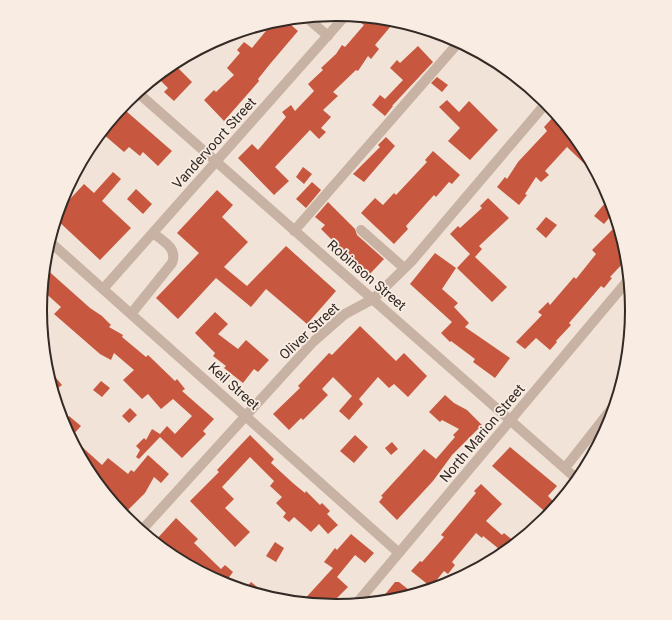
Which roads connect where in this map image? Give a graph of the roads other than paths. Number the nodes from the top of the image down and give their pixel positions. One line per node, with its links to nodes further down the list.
1 (341, 21): 3 (street, Vandervoort Street)
2 (312, 22): 3 (street)
3 (328, 36): 7 (street, Vandervoort Street)
4 (455, 47): 9 (street)
5 (142, 96): 7 (street, Robinson Street)
6 (542, 108): 12 (street, Oliver Street)
7 (216, 161): 9 (street, Robinson Street); 10 (street, Vandervoort Street)
8 (361, 230): 12 (street)
9 (294, 231): 15 (street, Robinson Street)
10 (153, 233): 14 (street, Vandervoort Street); 16 (street)
11 (55, 246): 14 (street, Keil Street)
12 (404, 268): 15 (street, Oliver Street)
13 (624, 285): 19 (street, North Marion Street)
14 (103, 289): 16 (street, Keil Street)
15 (373, 299): 17 (street, Oliver Street); 19 (street, Robinson Street)
16 (131, 314): 17 (street, Keil Street)
17 (245, 415): 22 (street, Oliver Street); 23 (street, Keil Street)
18 (604, 418): 20 (street)
19 (510, 420): 20 (street, Robinson Street); 23 (street, North Marion Street)
20 (565, 468): 21 (street, Robinson Street)
21 (573, 475)
22 (145, 527)
23 (400, 553): 24 (street, North Marion Street)
24 (361, 598)

